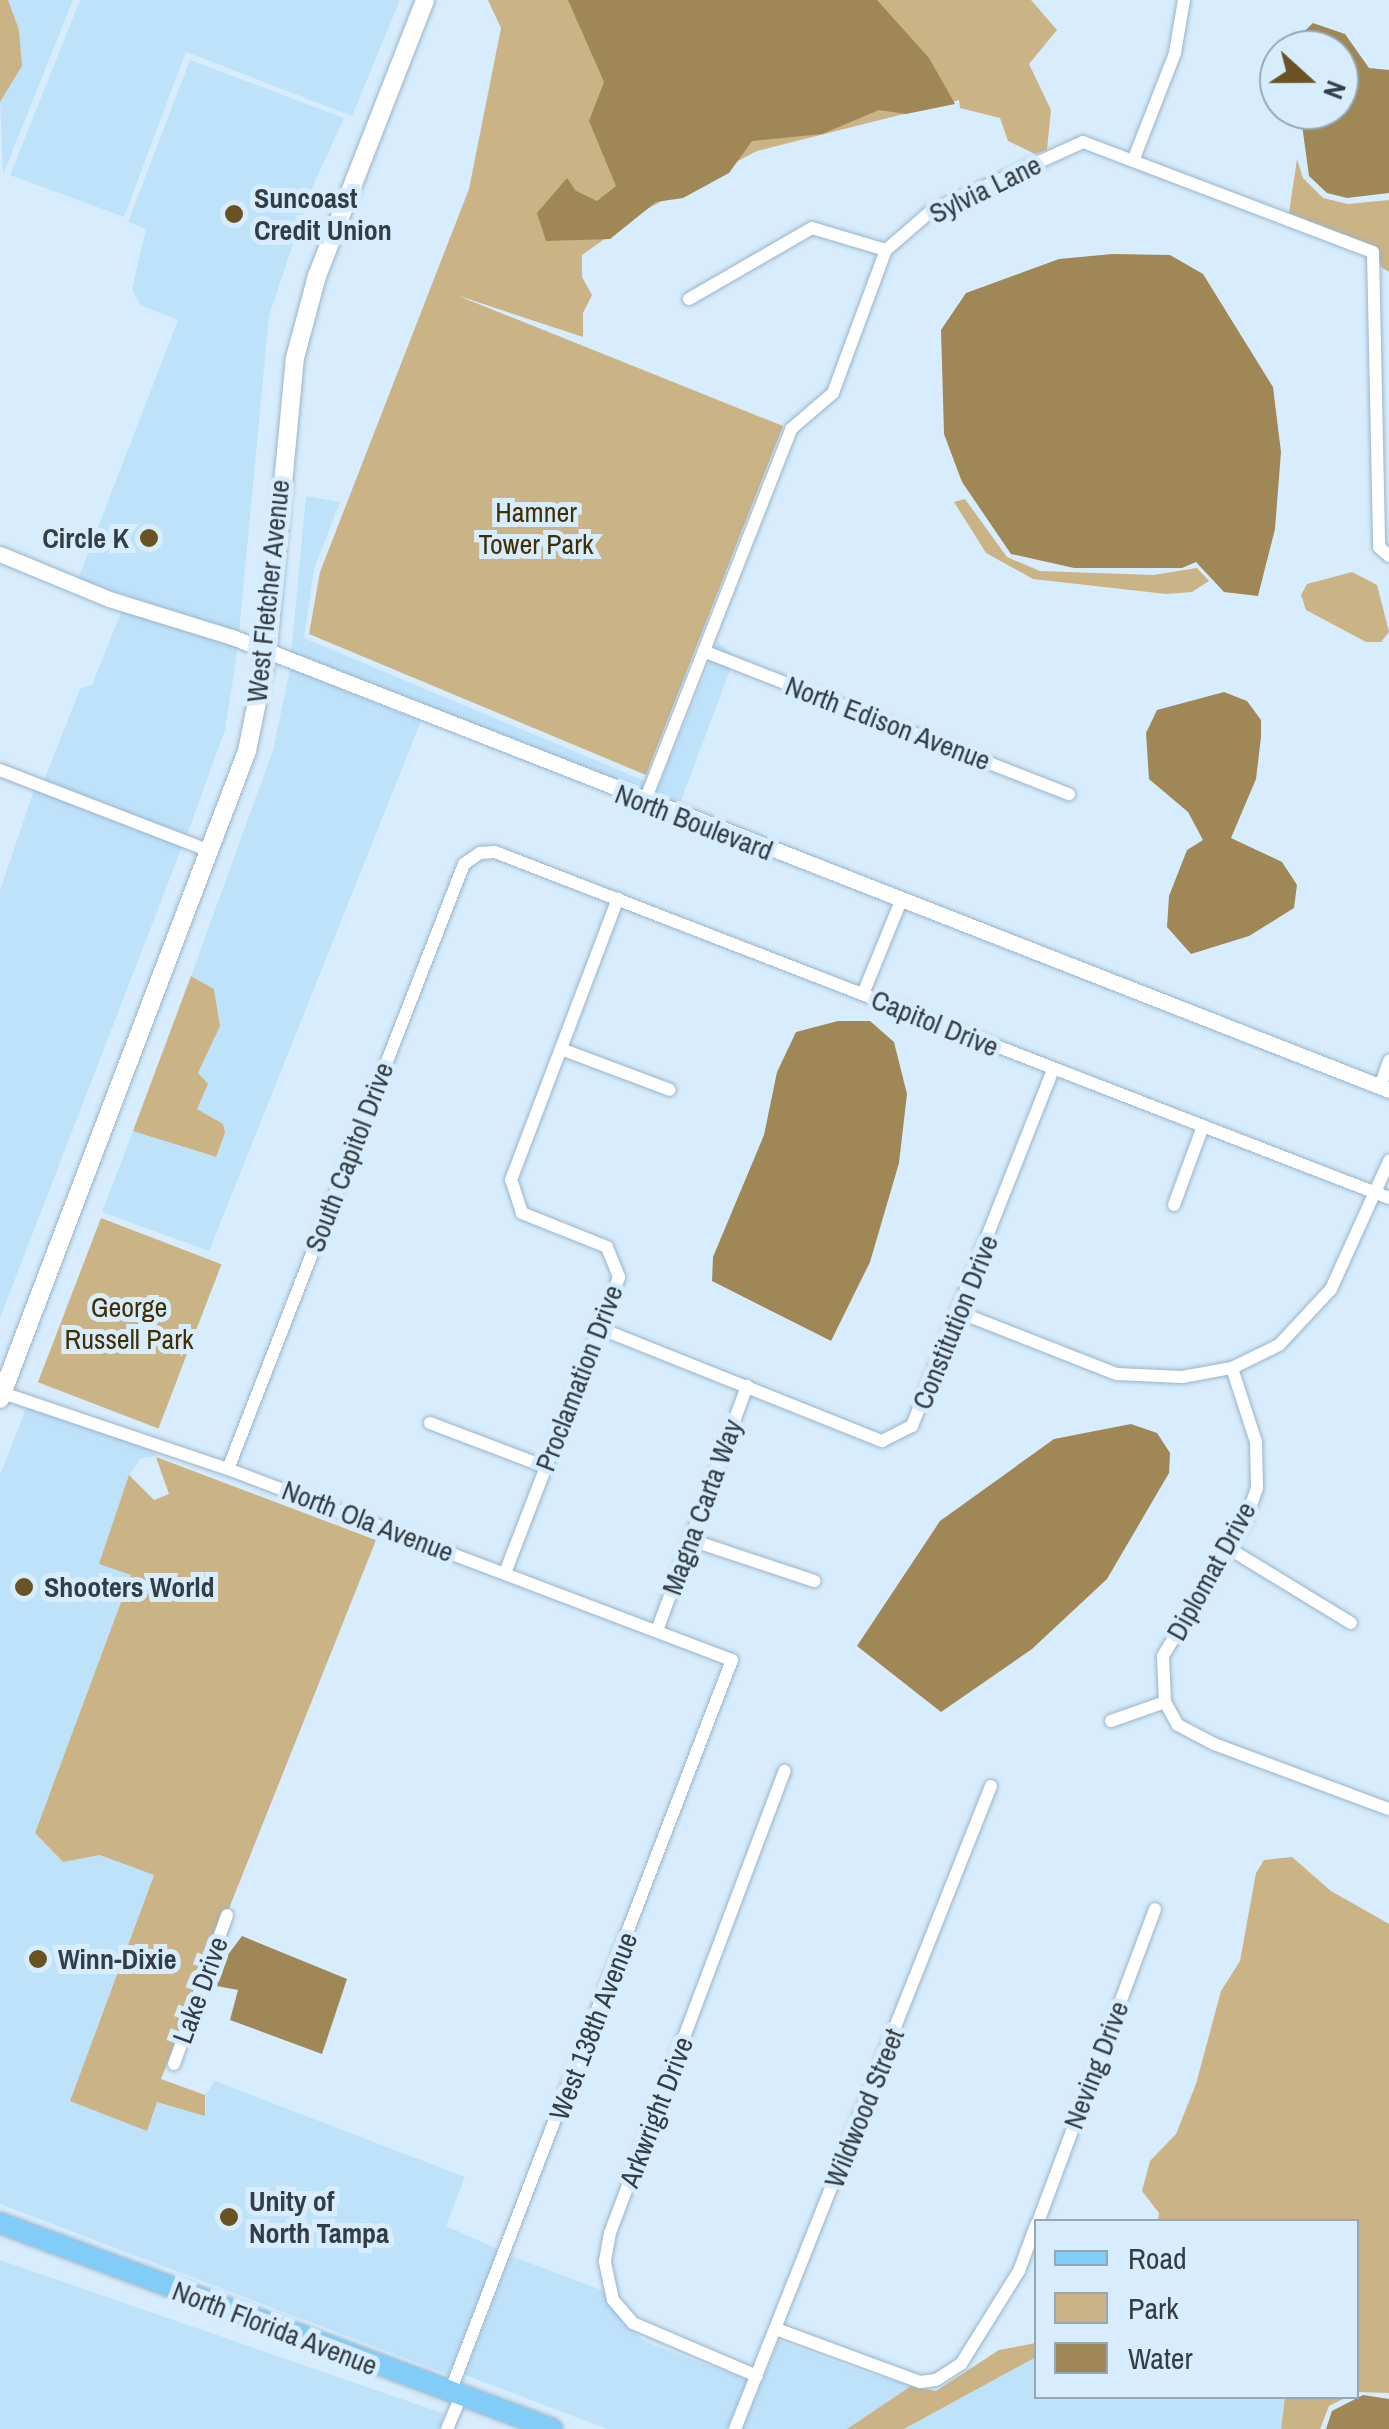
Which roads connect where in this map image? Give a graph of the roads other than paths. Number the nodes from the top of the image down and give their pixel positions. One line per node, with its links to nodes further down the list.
1 (425, 0): 9 (main road, West Fletcher Avenue)
2 (1184, 0): 3 (street)
3 (1134, 162): 4 (street, Sylvia Lane); 7 (street, Sylvia Lane)
4 (886, 250): 5 (street); 8 (street, Sylvia Lane)
5 (689, 298)
6 (0, 554): 9 (street, North Boulevard)
7 (1389, 556)
8 (706, 652): 11 (street, North Edison Avenue); 12 (street, Sylvia Lane)
9 (267, 653): 12 (street, North Boulevard); 13 (main road, West Fletcher Avenue)
10 (0, 770): 13 (street)
11 (1069, 794)
12 (644, 803): 16 (street, North Boulevard)
13 (212, 852): 31 (main road, West Fletcher Avenue)
14 (480, 853): 15 (street, Capitol Drive); 34 (street, South Capitol Drive)
15 (618, 899): 17 (street, Capitol Drive); 18 (street, Proclamation Drive)
16 (901, 901): 17 (street); 21 (street, North Boulevard)
17 (863, 994): 20 (street, Capitol Drive)
18 (561, 1049): 22 (street); 28 (street, Proclamation Drive)
19 (1389, 1061): 21 (street)
20 (1052, 1069): 23 (street, Capitol Drive); 27 (street, Constitution Drive)
21 (1384, 1088)
22 (670, 1090)
23 (1204, 1126): 25 (street, Capitol Drive); 26 (street)
24 (1389, 1162): 25 (street)
25 (1382, 1196): 29 (street)
26 (1174, 1205)
27 (961, 1314): 29 (street); 30 (street, Constitution Drive)
28 (599, 1328): 30 (street, Constitution Drive); 33 (street, Proclamation Drive)
29 (1232, 1368): 36 (street, Diplomat Drive)
30 (747, 1386): 35 (street, Magna Carta Way)
31 (1, 1394): 34 (street, North Ola Avenue)
32 (430, 1423): 33 (street)
33 (546, 1468): 37 (street, Proclamation Drive)
34 (228, 1469): 37 (street, North Ola Avenue)
35 (692, 1540): 38 (street); 40 (street, Magna Carta Way)
36 (1228, 1548): 39 (street); 42 (street, Diplomat Drive)
37 (505, 1573): 40 (street, North Ola Avenue)
38 (814, 1581)
39 (1351, 1623)
40 (658, 1628): 41 (street, North Ola Avenue)
41 (732, 1660): 55 (street, West 138th Avenue)
42 (1165, 1702): 43 (street); 46 (street)
43 (1111, 1721)
44 (786, 1771): 54 (street, Arkwright Drive)
45 (991, 1786): 53 (street, Wildwood Street)
46 (1389, 1810)
47 (1155, 1909): 50 (street, Neving Drive)
48 (227, 1915): 49 (street, Lake Drive)
49 (174, 2064)
50 (1039, 2219)
51 (0, 2223): 55 (main road, North Florida Avenue)
52 (1034, 2231): 53 (street, Neving Drive)
53 (776, 2329): 54 (street, Wildwood Street)
54 (757, 2376): 58 (street, Wildwood Street)
55 (456, 2394): 56 (street, West 138th Avenue); 57 (main road, North Florida Avenue)
56 (447, 2429)
57 (552, 2429)
58 (735, 2429)

